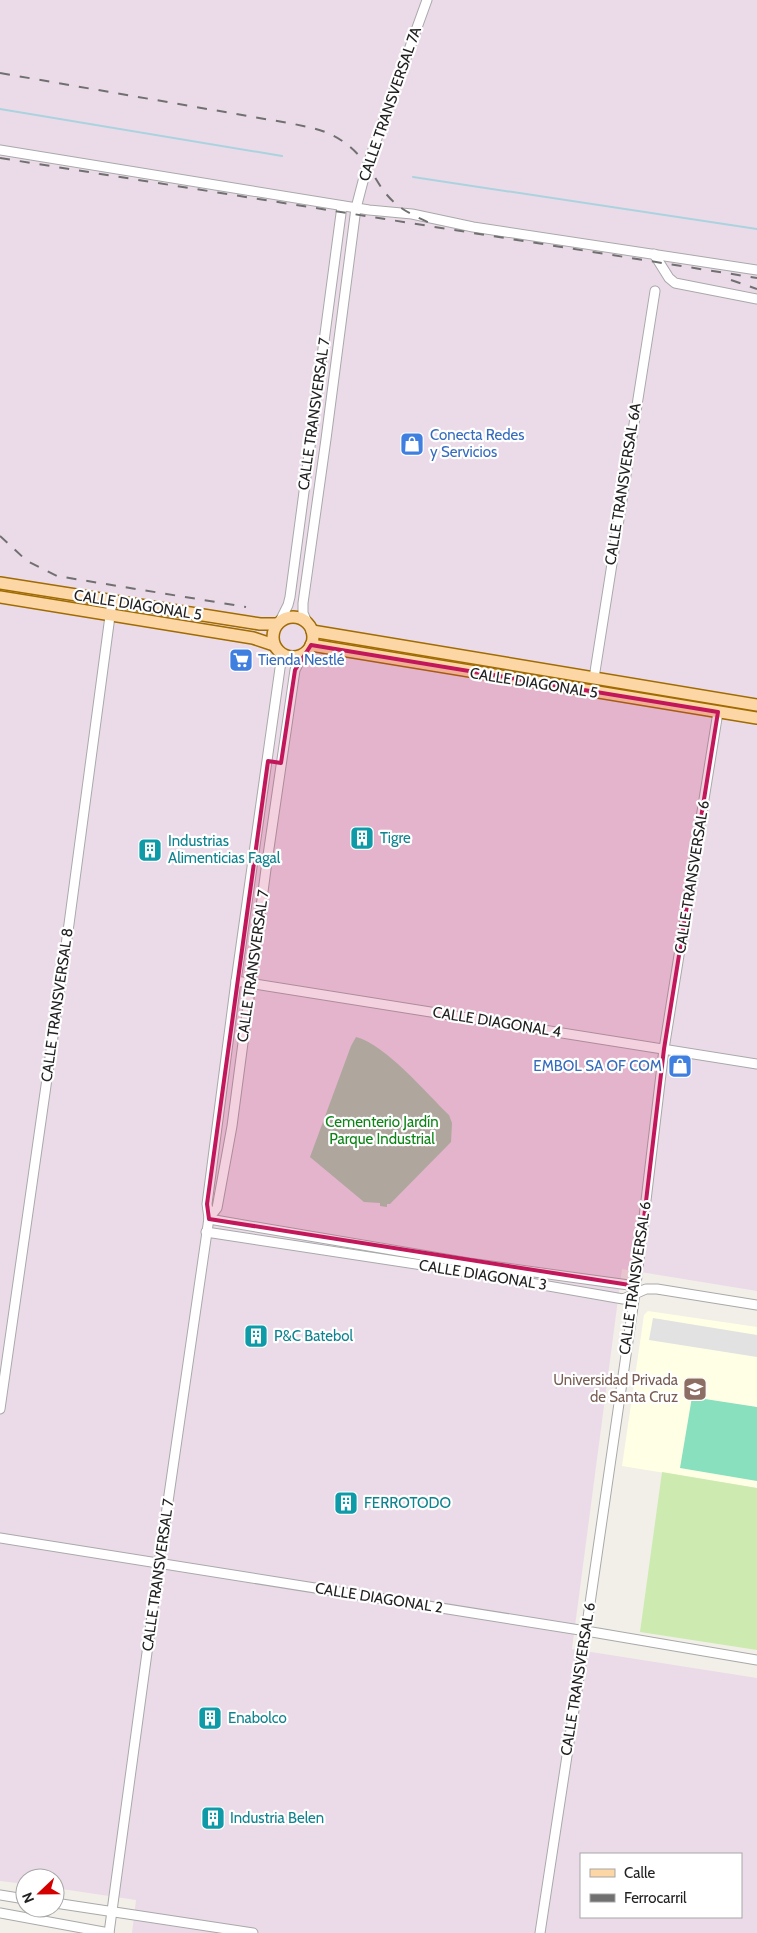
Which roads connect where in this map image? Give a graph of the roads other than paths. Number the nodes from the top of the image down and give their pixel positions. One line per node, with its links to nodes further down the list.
1 (427, 0): 4 (street, CALLE TRANSVERSAL 7A)
2 (0, 150): 3 (street)
3 (342, 206): 4 (street); 7 (street, CALLE TRANSVERSAL 7)
4 (356, 208): 5 (street); 8 (street, CALLE TRANSVERSAL 7)
5 (654, 254): 6 (street); 10 (street)
6 (757, 270)
7 (334, 272): 8 (street); 11 (street, CALLE TRANSVERSAL 7)
8 (347, 272): 12 (street, CALLE TRANSVERSAL 7)
9 (655, 291): 24 (street, CALLE TRANSVERSAL 6A)
10 (757, 299)
11 (318, 380): 12 (street); 13 (street, CALLE TRANSVERSAL 7)
12 (333, 382): 14 (street, CALLE TRANSVERSAL 7)
13 (300, 515): 14 (street); 19 (street, CALLE TRANSVERSAL 7)
14 (314, 518): 20 (street, CALLE TRANSVERSAL 7)
15 (0, 583): 17 (main road, CALLE DIAGONAL 5)
16 (0, 597): 18 (main road, CALLE DIAGONAL 5)
17 (112, 601): 18 (street, CALLE TRANSVERSAL 8); 19 (main road, CALLE DIAGONAL 5)
18 (110, 614): 21 (main road, CALLE DIAGONAL 5); 39 (street, CALLE TRANSVERSAL 8)
19 (278, 623): 20 (main road); 21 (main road)
20 (309, 626): 22 (main road); 23 (main road, CALLE DIAGONAL 5)
21 (278, 650): 22 (main road); 29 (street, CALLE TRANSVERSAL 7)
22 (307, 650): 25 (main road, CALLE DIAGONAL 5); 30 (street, CALLE TRANSVERSAL 7)
23 (538, 668): 24 (main road, CALLE DIAGONAL 5); 25 (main road)
24 (594, 678): 26 (main road, CALLE DIAGONAL 5)
25 (535, 683): 27 (main road, CALLE DIAGONAL 5)
26 (757, 705)
27 (718, 712): 28 (main road, CALLE DIAGONAL 5); 33 (street, CALLE TRANSVERSAL 6)
28 (757, 718)
29 (268, 761): 30 (street); 31 (street, CALLE TRANSVERSAL 7)
30 (281, 763): 32 (street, CALLE TRANSVERSAL 7)
31 (236, 981): 32 (street, CALLE DIAGONAL 4); 35 (street, CALLE TRANSVERSAL 7)
32 (250, 983): 33 (street, CALLE DIAGONAL 4); 35 (street, CALLE TRANSVERSAL 7)
33 (664, 1049): 34 (street, CALLE DIAGONAL 4); 37 (street, CALLE TRANSVERSAL 6)
34 (757, 1064)
35 (209, 1218): 36 (street, CALLE TRANSVERSAL 7); 37 (street)
36 (206, 1232): 37 (street, CALLE DIAGONAL 3); 41 (street, CALLE TRANSVERSAL 7)
37 (635, 1289): 38 (street, CALLE DIAGONAL 3); 42 (street, CALLE TRANSVERSAL 6)
38 (757, 1305)
39 (0, 1409)
40 (0, 1538): 41 (street, CALLE DIAGONAL 2)
41 (159, 1564): 42 (street, CALLE DIAGONAL 2); 47 (street, CALLE TRANSVERSAL 7)
42 (586, 1631): 43 (street, CALLE DIAGONAL 2); 51 (street, CALLE TRANSVERSAL 6)
43 (757, 1660)
44 (0, 1895): 45 (street)
45 (15, 1897)
46 (65, 1905): 47 (street)
47 (113, 1912): 49 (street, CALLE TRANSVERSAL 7); 50 (street)
48 (0, 1913): 49 (street)
49 (109, 1933)
50 (253, 1933)
51 (540, 1933)

